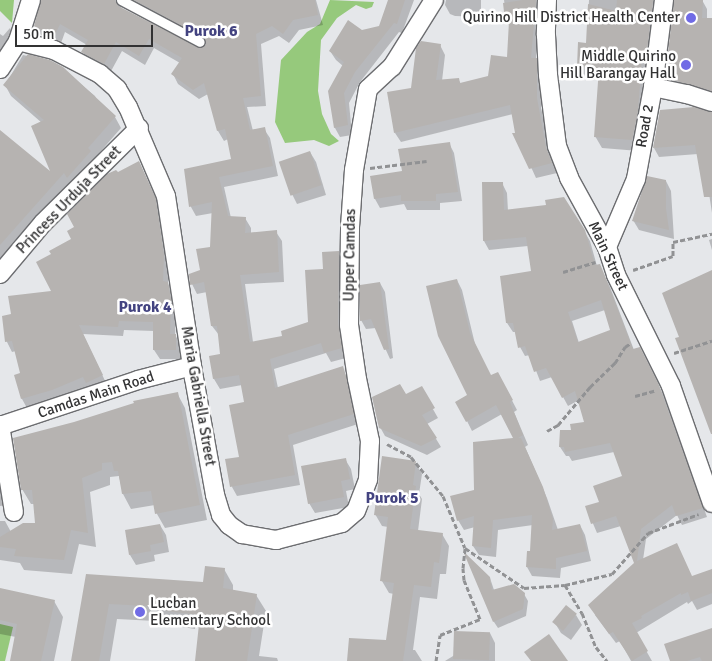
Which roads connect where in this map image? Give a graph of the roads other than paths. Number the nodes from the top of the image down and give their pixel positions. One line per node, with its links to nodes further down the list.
1 (31, 0): 6 (street)
2 (121, 0): 7 (lane)
3 (547, 0): 12 (street, Main Street)
4 (664, 0): 9 (street, Road 2)
5 (433, 1): 18 (street, Upper Camdas)
6 (18, 42): 8 (street); 11 (street, Maria Gabriella Street)
7 (200, 42)
8 (0, 69)
9 (653, 87): 10 (street); 12 (street, Road 2)
10 (712, 102)
11 (139, 128): 13 (street, Princess Urduja Street); 14 (street, Maria Gabriella Street)
12 (609, 253): 16 (street, Main Street)
13 (0, 274)
14 (192, 366): 15 (street, Camdas Main Road); 18 (street, Maria Gabriella Street)
15 (0, 426): 17 (street)
16 (709, 508)
17 (14, 512)
18 (342, 523)

